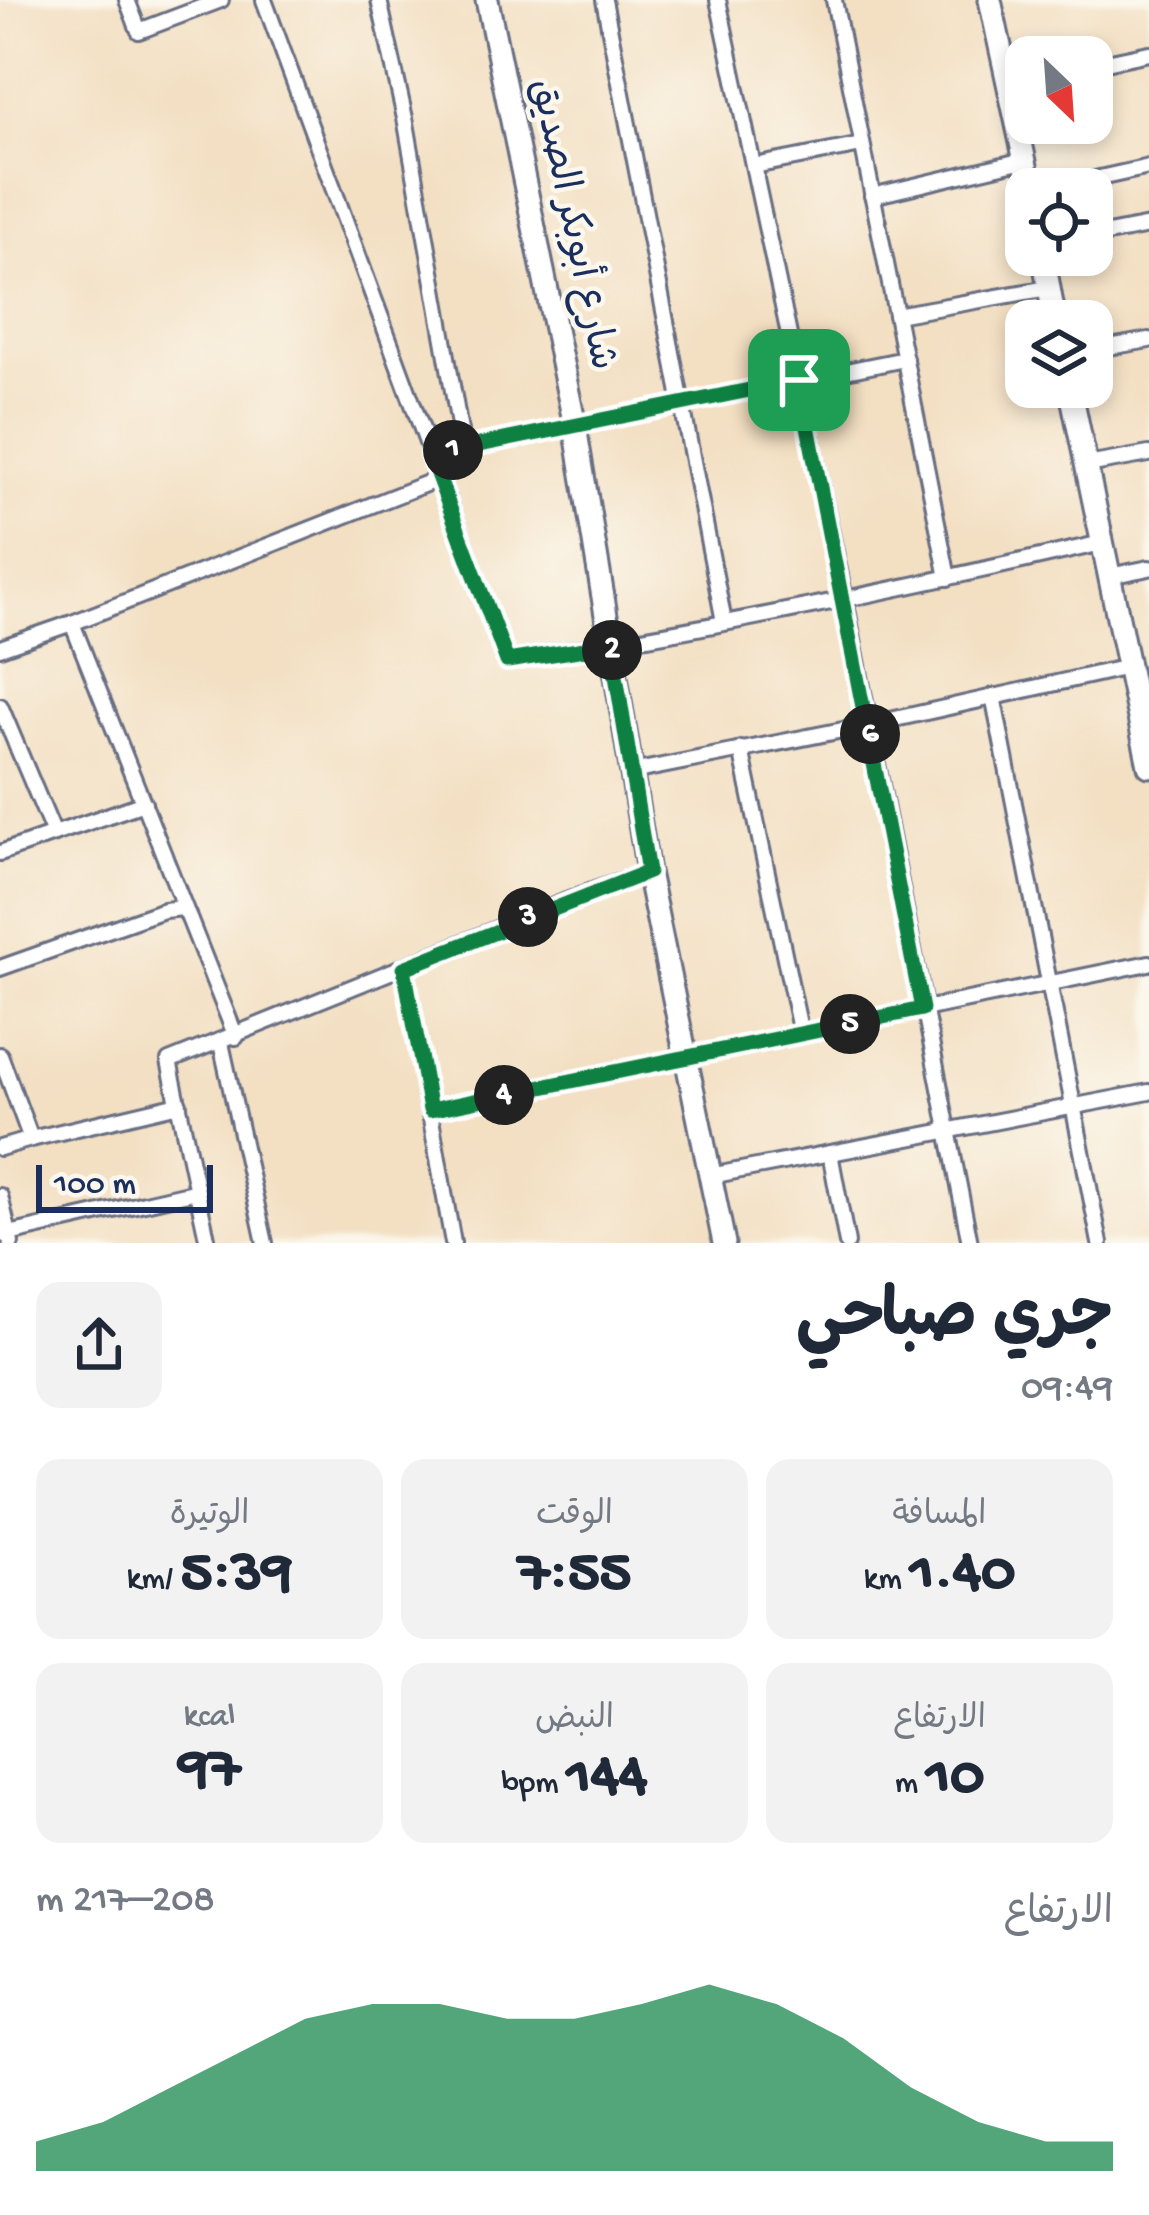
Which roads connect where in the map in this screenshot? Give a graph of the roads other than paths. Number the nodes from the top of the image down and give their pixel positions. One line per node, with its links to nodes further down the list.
1 (128, 0): 2 (street)
2 (221, 0)
3 (264, 0): 35 (street)
4 (379, 0): 33 (street)
5 (487, 0): 32 (street, شارع أبوبكر الصديق)
6 (604, 0): 30 (street)
7 (718, 0): 29 (street)
8 (833, 0): 14 (street)
9 (990, 0): 10 (street)
10 (1005, 44)
11 (1149, 53): 12 (street)
12 (1113, 61)
13 (1023, 144): 15 (street)
14 (862, 145): 19 (street); 29 (street)
15 (1024, 160): 17 (street); 19 (street)
16 (1149, 167): 18 (street)
17 (1026, 168)
18 (1113, 175)
19 (872, 196): 25 (street)
20 (1149, 226): 21 (street)
21 (1113, 233)
22 (1046, 276): 23 (street)
23 (1048, 288): 24 (street); 25 (street)
24 (1051, 300)
25 (896, 315): 28 (street)
26 (1149, 340): 27 (street)
27 (1113, 346)
28 (904, 358): 29 (street); 41 (street)
29 (799, 380): 30 (street); 42 (street)
30 (681, 404): 32 (street); 44 (street)
31 (1075, 408): 36 (street)
32 (575, 426): 33 (street); 45 (street, شارع أبوبكر الصديق)
33 (463, 448): 35 (street)
34 (1149, 454): 36 (street)
35 (430, 455): 37 (street)
36 (1087, 465): 38 (street)
37 (438, 478): 43 (street); 45 (street)
38 (1102, 543): 40 (street); 41 (street)
39 (1149, 568): 40 (street)
40 (1109, 576): 47 (street)
41 (948, 578): 42 (street)
42 (845, 598): 44 (street); 50 (street)
43 (72, 622): 46 (street); 54 (street)
44 (724, 622): 45 (street)
45 (611, 645): 53 (street, شارع أبوبكر الصديق)
46 (0, 649)
47 (1128, 667): 48 (street); 52 (street)
48 (993, 696): 50 (street); 61 (street)
49 (0, 706): 55 (street)
50 (868, 725): 51 (street); 62 (street)
51 (741, 749): 53 (street); 63 (street)
52 (1149, 766)
53 (632, 772): 57 (street, شارع أبوبكر الصديق)
54 (144, 803): 55 (street); 64 (street)
55 (54, 834): 56 (street)
56 (0, 854)
57 (648, 872): 60 (street); 66 (street, شارع أبوبكر الصديق)
58 (1149, 963): 61 (street)
59 (0, 968): 64 (street)
60 (404, 968): 64 (street); 70 (street)
61 (1048, 983): 62 (street); 69 (street)
62 (922, 1009): 63 (street); 71 (street)
63 (801, 1034): 66 (street)
64 (229, 1040): 68 (street); 80 (street)
65 (0, 1055): 72 (street)
66 (686, 1058): 70 (street); 75 (street, شارع أبوبكر الصديق)
67 (1149, 1092): 69 (street)
68 (178, 1104): 72 (street); 76 (street)
69 (1073, 1106): 71 (street); 85 (street)
70 (430, 1110): 81 (street)
71 (947, 1131): 74 (street); 84 (street)
72 (31, 1139): 73 (street)
73 (0, 1148)
74 (830, 1153): 75 (street); 83 (street)
75 (710, 1176): 82 (street, شارع أبوبكر الصديق)
76 (197, 1191): 78 (street); 79 (street)
77 (0, 1196): 78 (street)
78 (7, 1238)
79 (208, 1243)
80 (265, 1243)
81 (453, 1243)
82 (724, 1243)
83 (847, 1243)
84 (970, 1243)
85 (1100, 1243)

